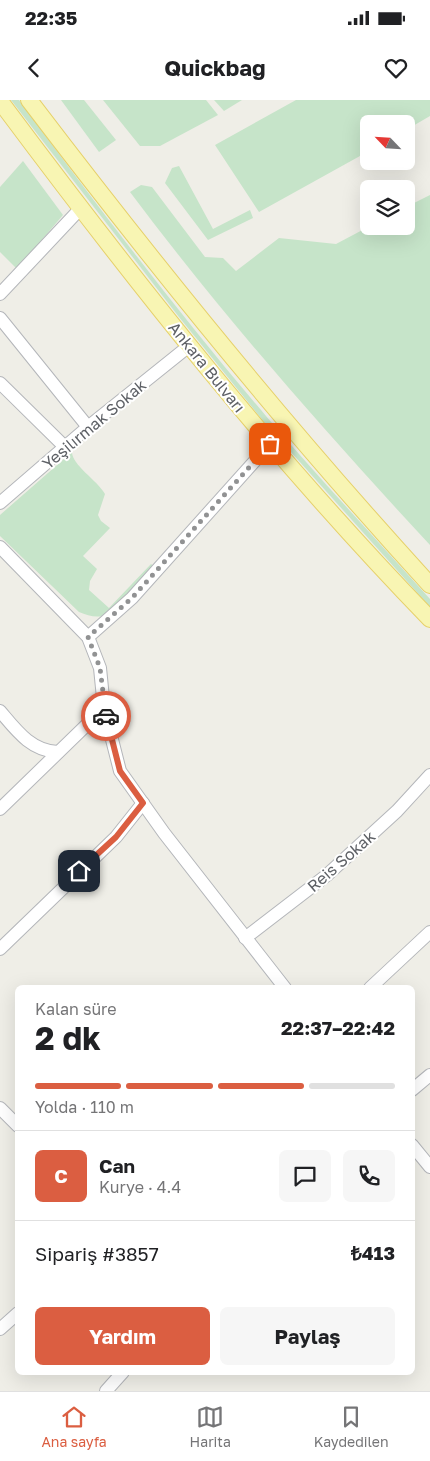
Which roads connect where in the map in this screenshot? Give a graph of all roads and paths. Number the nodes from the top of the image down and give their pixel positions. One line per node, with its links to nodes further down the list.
1 (29, 100): 13 (main road, Ankara Bulvarı)
2 (0, 101): 3 (main road, Ankara Bulvarı)
3 (80, 209): 4 (street); 6 (main road, Ankara Bulvarı)
4 (0, 294)
5 (0, 318): 8 (street)
6 (189, 346): 8 (street, Yeşilırmak Sokak); 9 (main road, Ankara Bulvarı)
7 (0, 384): 10 (street)
8 (88, 427): 10 (street, Yeşilırmak Sokak)
9 (270, 444): 14 (main road, Ankara Bulvarı); 15 (street)
10 (65, 447): 11 (street, Yeşilırmak Sokak)
11 (0, 503)
12 (0, 547): 15 (street)
13 (430, 585)
14 (430, 619)
15 (88, 637): 16 (street)
16 (104, 708): 18 (street); 20 (street)
17 (0, 711): 18 (street)
18 (58, 752): 21 (street)
19 (430, 775): 23 (street, Reis Sokak)
20 (143, 803): 23 (street); 24 (street)
21 (0, 809)
22 (430, 932): 26 (street)
23 (245, 938): 25 (street)
24 (0, 949)
25 (283, 985)
26 (373, 985)
27 (430, 1075): 28 (street)
28 (415, 1088)
29 (0, 1108): 30 (street)
30 (15, 1123)
31 (415, 1150): 32 (street)
32 (430, 1167)
33 (15, 1316): 34 (street)
34 (0, 1329)
35 (120, 1375): 36 (street)
36 (106, 1391)

